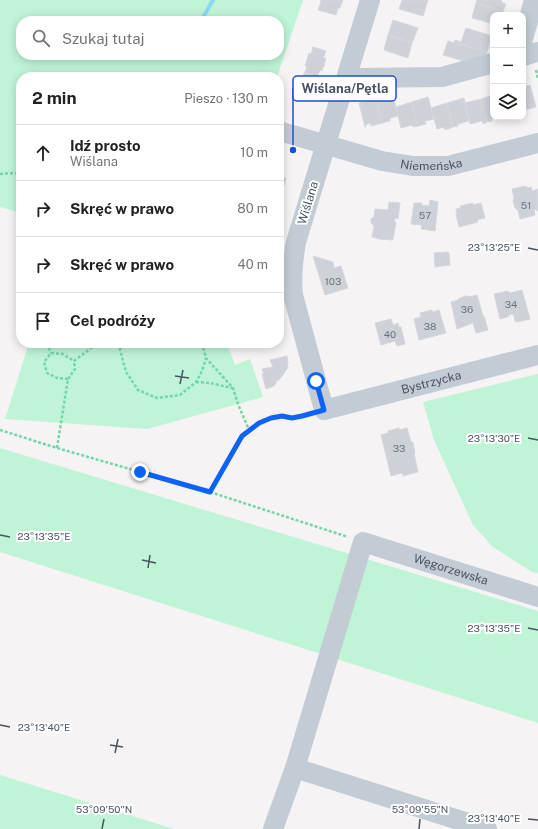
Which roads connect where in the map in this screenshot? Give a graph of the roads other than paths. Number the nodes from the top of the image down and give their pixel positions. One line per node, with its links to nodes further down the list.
1 (370, 0): 10 (street, Wiślana)
2 (534, 0): 3 (street)
3 (526, 28)
4 (538, 52): 5 (street)
5 (526, 55)
6 (490, 65): 7 (street)
7 (351, 78)
8 (284, 132): 10 (street, Niemeńska)
9 (538, 143): 10 (street, Niemeńska)
10 (325, 144): 12 (street, Wiślana)
11 (538, 355): 12 (street, Bystrzycka)
12 (324, 410)
13 (538, 597): 14 (street, Węgorzewska)
14 (295, 768): 15 (street); 16 (street)
15 (466, 826): 17 (street)
16 (273, 829)
17 (487, 829)

